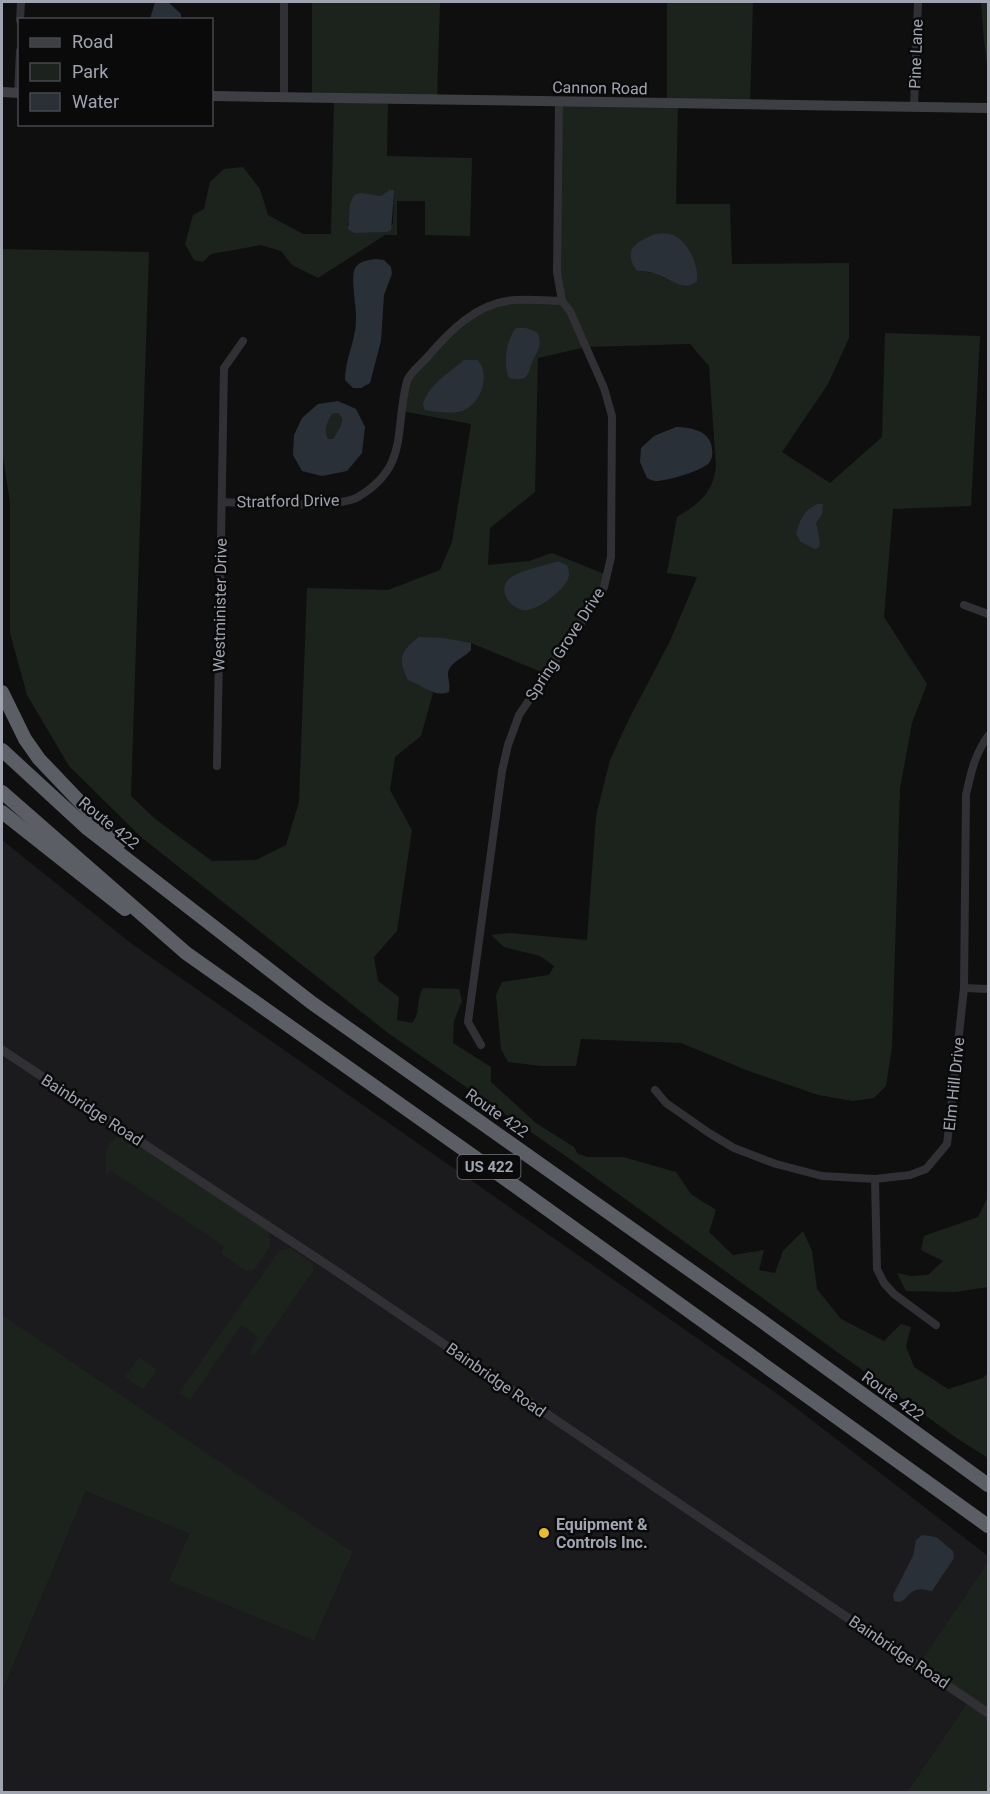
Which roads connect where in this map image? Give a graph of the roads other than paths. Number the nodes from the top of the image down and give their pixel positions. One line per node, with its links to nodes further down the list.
1 (21, 2): 4 (street)
2 (284, 2): 8 (street)
3 (918, 2): 10 (street, Pine Lane)
4 (20, 18)
5 (2, 92): 6 (main road)
6 (18, 93)
7 (213, 96): 8 (main road, Cannon Road)
8 (284, 97): 9 (main road, Cannon Road)
9 (559, 102): 10 (main road, Cannon Road); 12 (street, Spring Grove Drive)
10 (914, 107): 11 (main road, Cannon Road)
11 (988, 108)
12 (562, 301): 14 (street, Stratford Drive); 27 (street, Spring Grove Drive)
13 (243, 341): 14 (street, Westminister Drive)
14 (222, 502): 20 (street, Westminister Drive)
15 (964, 605): 16 (street)
16 (988, 614)
17 (2, 693): 24 (highway)
18 (988, 736): 25 (street, Elm Hill Drive)
19 (2, 750): 24 (highway, Route 422 / US 422)
20 (217, 766)
21 (2, 792): 23 (highway, US 422)
22 (2, 812): 23 (highway)
23 (186, 952): 33 (highway, US 422)
24 (255, 959): 32 (highway, Route 422 / US 422)
25 (964, 988): 26 (street); 30 (street, Elm Hill Drive)
26 (988, 989)
27 (480, 1045)
28 (2, 1050): 34 (street, Bainbridge Road)
29 (655, 1090): 30 (street, Elm Hill Drive)
30 (875, 1179): 31 (street)
31 (936, 1325)
32 (988, 1485)
33 (988, 1526)
34 (988, 1713)

